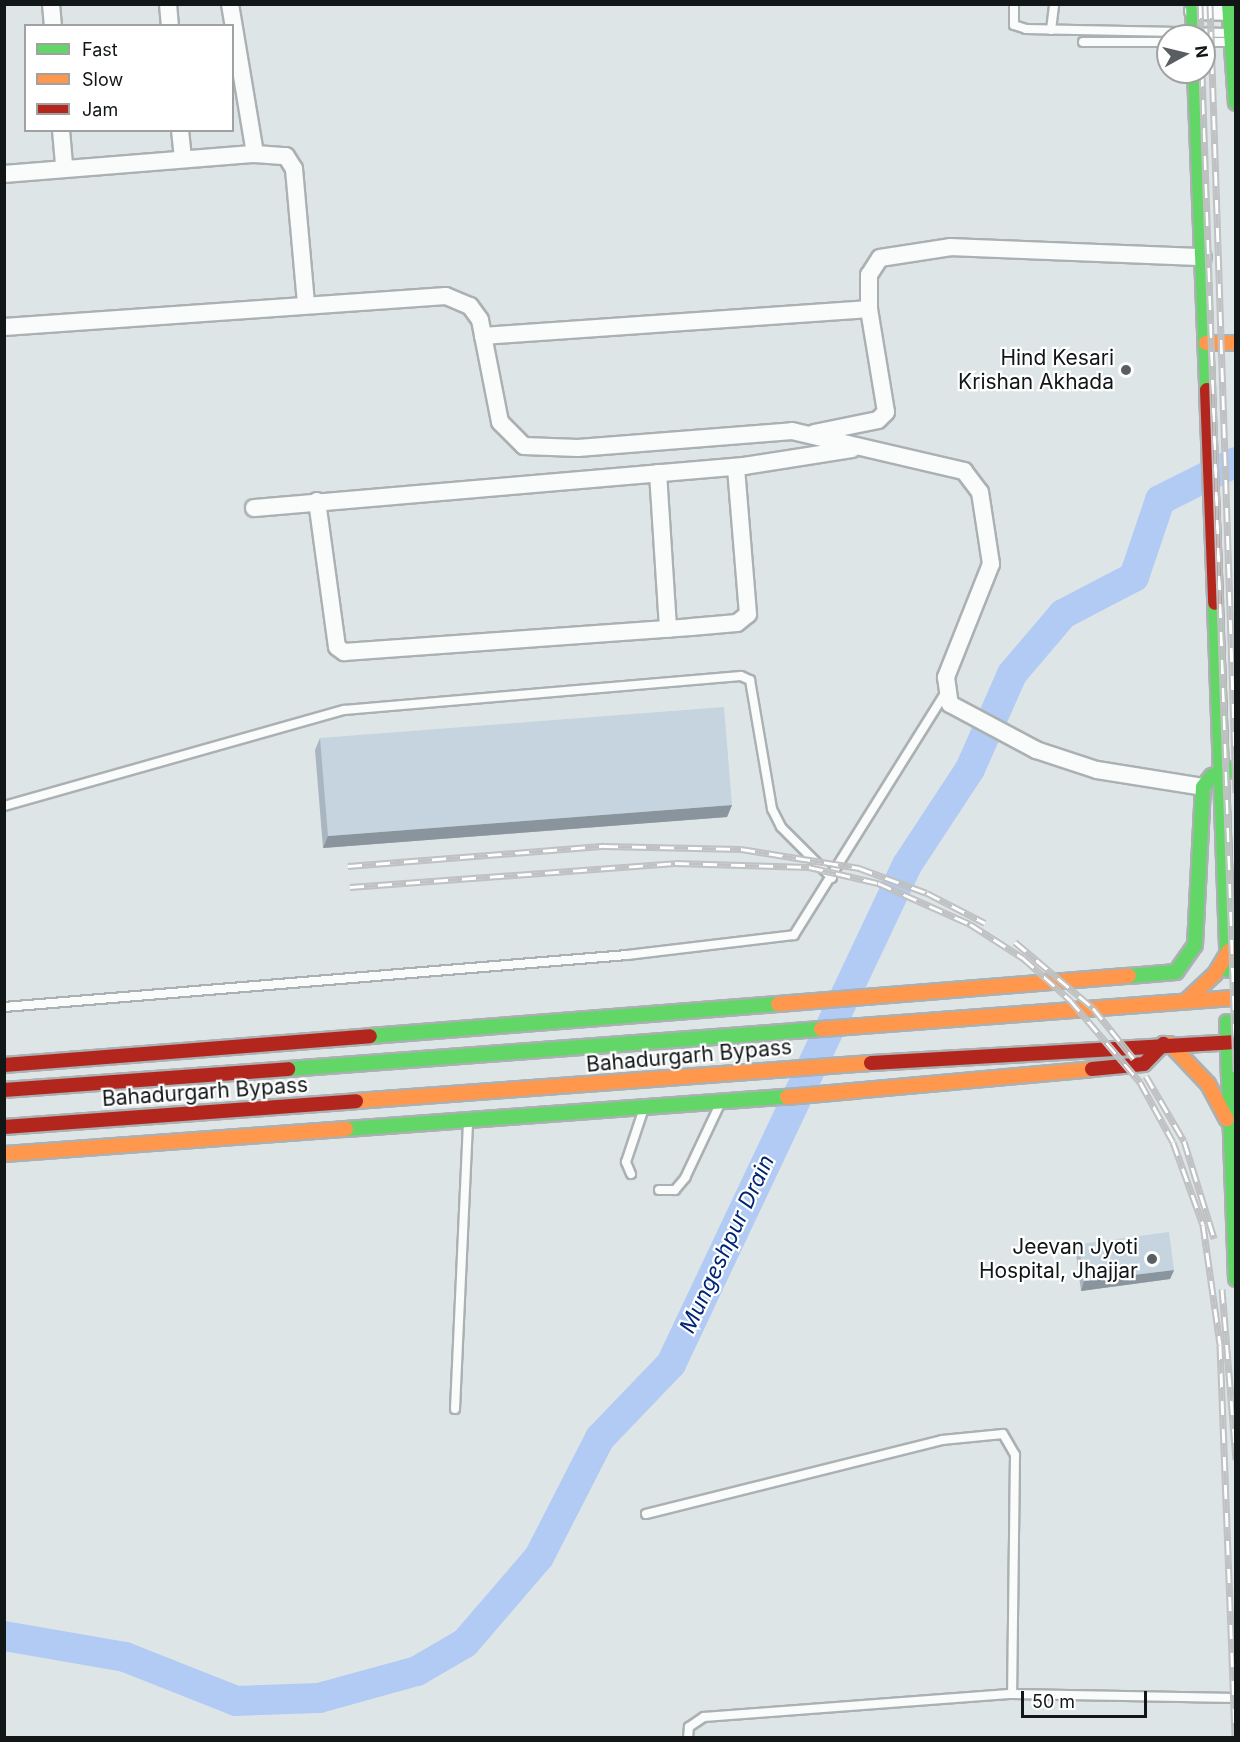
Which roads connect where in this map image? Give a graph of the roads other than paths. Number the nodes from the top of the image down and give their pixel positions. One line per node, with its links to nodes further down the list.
1 (51, 4): 8 (street)
2 (168, 4): 9 (street)
3 (230, 4): 10 (street)
4 (1014, 4): 13 (lane)
5 (1054, 4): 13 (lane)
6 (1193, 8): 7 (street); 11 (main road)
7 (1232, 10): 17 (main road)
8 (52, 24)
9 (170, 24)
10 (233, 24)
11 (1195, 24)
12 (234, 28): 24 (street)
13 (1051, 30): 14 (lane)
14 (1156, 35)
15 (1216, 38): 17 (lane)
16 (1216, 38): 17 (lane)
17 (1232, 38): 21 (main road)
18 (1083, 42): 19 (lane)
19 (1156, 42)
20 (1196, 84): 28 (main road)
21 (1236, 102)
22 (61, 132): 26 (street)
23 (180, 132): 25 (street)
24 (255, 154): 25 (street); 29 (street)
25 (183, 159): 26 (street)
26 (64, 168): 27 (street)
27 (4, 174)
28 (1203, 257): 30 (street); 34 (main road)
29 (306, 303): 31 (street); 32 (street)
30 (870, 309): 32 (street); 35 (street)
31 (4, 327)
32 (483, 336): 35 (street)
33 (1236, 343): 34 (main road)
34 (1206, 347): 44 (main road)
35 (813, 433): 36 (street)
36 (853, 449): 37 (street); 42 (street)
37 (736, 467): 38 (street); 41 (street)
38 (658, 473): 39 (street); 41 (street)
39 (317, 501): 40 (street); 41 (street)
40 (254, 508)
41 (668, 629)
42 (944, 695): 45 (street); 47 (lane)
43 (1236, 768): 44 (main road)
44 (1221, 772): 45 (main road); 48 (main road)
45 (1203, 787): 54 (main road)
46 (4, 806): 47 (lane)
47 (832, 878): 51 (lane)
48 (1229, 951): 49 (main road); 50 (main road)
49 (1231, 998): 50 (main road, Bahadurgarh Bypass); 52 (main road)
50 (1188, 999): 55 (main road, Bahadurgarh Bypass)
51 (4, 1007)
52 (1231, 1042): 53 (main road, Bahadurgarh Bypass); 60 (main road)
53 (1167, 1044): 56 (main road); 59 (main road, Bahadurgarh Bypass); 60 (main road)
54 (4, 1065)
55 (4, 1090)
56 (721, 1101): 57 (main road); 63 (lane)
57 (645, 1106): 58 (main road); 62 (lane)
58 (468, 1117): 61 (main road); 65 (lane)
59 (4, 1127)
60 (1231, 1127): 64 (main road)
61 (4, 1154)
62 (631, 1174)
63 (659, 1190)
64 (1236, 1279)
65 (456, 1410)
66 (646, 1514): 67 (lane)
67 (1012, 1694): 68 (lane); 69 (lane)
68 (1236, 1698)
69 (688, 1737)

